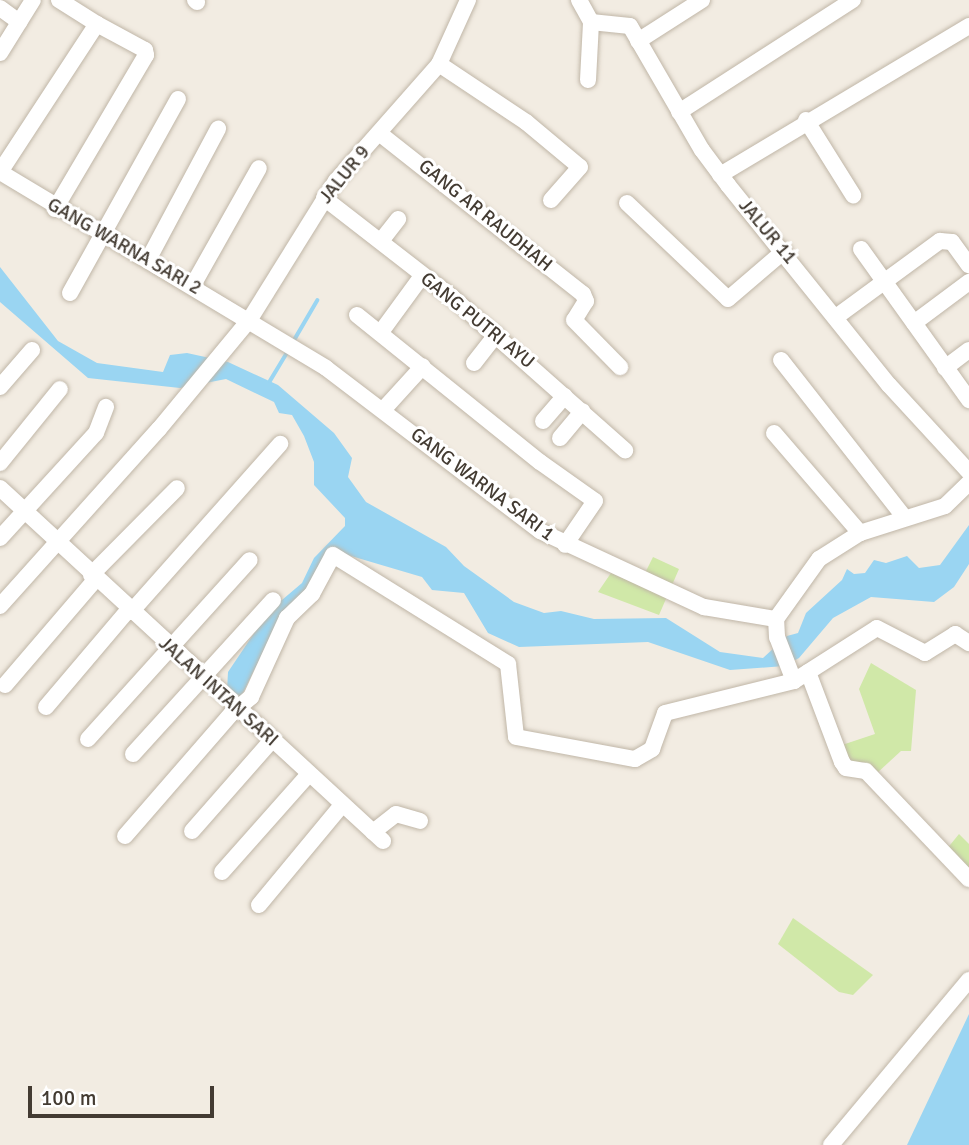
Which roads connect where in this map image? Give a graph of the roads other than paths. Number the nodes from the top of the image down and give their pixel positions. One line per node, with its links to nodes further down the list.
1 (33, 0): 8 (street)
2 (59, 0): 10 (street)
3 (468, 0): 14 (street, JALUR 9)
4 (579, 0): 9 (street)
5 (702, 0): 12 (street)
6 (853, 0): 17 (street)
7 (0, 8): 8 (street)
8 (19, 22): 13 (street)
9 (591, 22): 12 (street, JALUR 11); 15 (street)
10 (97, 24): 22 (street); 28 (street)
11 (969, 26): 18 (street)
12 (638, 41): 17 (street, JALUR 11)
13 (0, 53)
14 (439, 64): 20 (street, JALUR 9); 26 (street)
15 (588, 80)
16 (178, 99): 30 (street)
17 (679, 112): 23 (street, JALUR 11)
18 (806, 120): 23 (street); 24 (street)
19 (218, 129): 34 (street)
20 (379, 133): 25 (street, JALUR 9); 52 (street, GANG AR RAUDHAH)
21 (259, 168): 39 (street)
22 (0, 172): 28 (street, GANG WARNA SARI 2)
23 (720, 175): 33 (street, JALUR 11)
24 (853, 195)
25 (324, 198): 31 (street, GANG PUTRI AYU); 43 (street, JALUR 9)
26 (551, 200)
27 (627, 203): 33 (street)
28 (55, 209): 30 (street, GANG WARNA SARI 2)
29 (398, 219): 31 (street)
30 (103, 235): 34 (street, GANG WARNA SARI 2); 40 (street)
31 (381, 241): 36 (street, GANG PUTRI AYU)
32 (861, 249): 37 (street)
33 (784, 251): 42 (street, JALUR 11)
34 (148, 260): 39 (street, GANG WARNA SARI 2)
35 (969, 265): 37 (street)
36 (422, 276): 45 (street); 46 (street, GANG PUTRI AYU)
37 (884, 278): 42 (street); 44 (street)
38 (969, 282): 44 (street)
39 (193, 285): 43 (street, GANG WARNA SARI 2)
40 (70, 293)
41 (356, 315): 45 (street)
42 (836, 317): 67 (street, JALUR 11)
43 (250, 319): 59 (street, GANG WARNA SARI 1); 75 (street, JALUR 9)
44 (914, 323): 53 (street)
45 (381, 332): 51 (street)
46 (496, 335): 50 (street); 56 (street, GANG PUTRI AYU)
47 (32, 350): 54 (street)
48 (969, 350): 53 (street)
49 (781, 360): 72 (street)
50 (474, 363)
51 (423, 366): 59 (street); 76 (street)
52 (620, 367)
53 (945, 368): 57 (street)
54 (0, 387)
55 (60, 389): 66 (street)
56 (565, 396): 60 (street, GANG PUTRI AYU); 61 (street)
57 (969, 400)
58 (106, 407): 71 (street)
59 (383, 410): 76 (street, GANG WARNA SARI 1)
60 (583, 411): 63 (street); 65 (street, GANG PUTRI AYU)
61 (542, 421)
62 (774, 433): 73 (street)
63 (560, 438)
64 (280, 444): 81 (street)
65 (625, 450)
66 (0, 463)
67 (969, 472)
68 (969, 483): 72 (street)
69 (0, 488): 71 (street, JALAN INTAN SARI)
70 (177, 488): 78 (street)
71 (26, 512): 74 (street); 75 (street, JALAN INTAN SARI)
72 (905, 518): 73 (street)
73 (860, 533): 82 (street)
74 (0, 538)
75 (57, 540): 78 (street, JALAN INTAN SARI); 80 (street, JALUR 9)
76 (565, 545): 82 (street, GANG WARNA SARI 1)
77 (250, 560): 84 (street)
78 (93, 577): 81 (street, JALAN INTAN SARI); 87 (street)
79 (273, 600): 85 (street)
80 (0, 606)
81 (130, 610): 84 (street, JALAN INTAN SARI); 88 (street)
82 (776, 619): 86 (street)
83 (969, 643): 86 (street)
84 (169, 647): 85 (street, JALAN INTAN SARI); 90 (street)
85 (202, 677): 89 (street, JALAN INTAN SARI); 92 (street)
86 (798, 677): 89 (street); 99 (street)
87 (5, 685)
88 (46, 707)
89 (238, 709): 91 (street, JALAN INTAN SARI); 97 (street)
90 (88, 739)
91 (272, 740): 93 (street, JALAN INTAN SARI); 96 (street)
92 (133, 754)
93 (309, 774): 94 (street, JALAN INTAN SARI); 98 (street)
94 (342, 805): 95 (street, JALAN INTAN SARI); 100 (street)
95 (420, 821)
96 (192, 831)
97 (125, 836)
98 (222, 872)
99 (969, 879)
100 (259, 905)
101 (969, 980): 102 (street)
102 (831, 1145)

